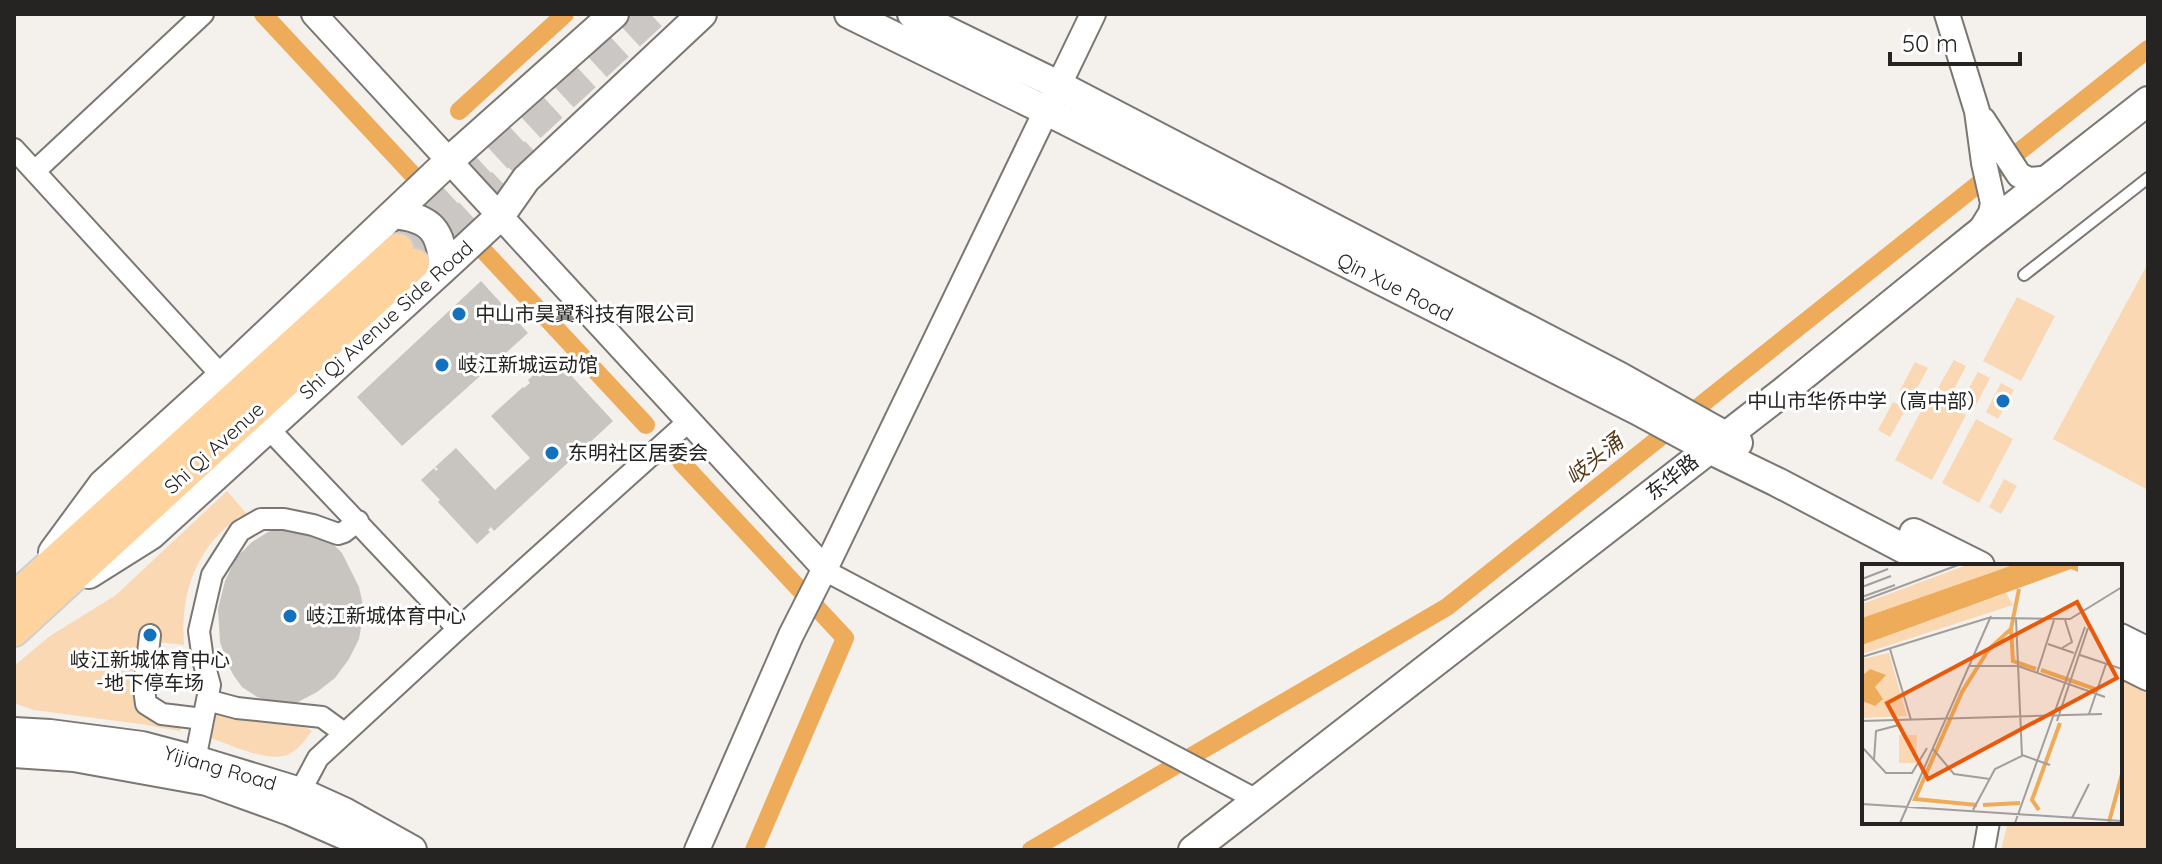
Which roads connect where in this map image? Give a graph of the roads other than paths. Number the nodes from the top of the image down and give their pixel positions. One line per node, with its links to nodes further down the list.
1 (203, 14): 18 (street)
2 (314, 14): 17 (street)
3 (614, 14): 17 (main road)
4 (702, 14): 10 (main road, Shi Qi Avenue Side Road)
5 (719, 14): 10 (street)
6 (849, 14): 13 (main road, Qin Xue Road)
7 (912, 14): 11 (main road, Qin Xue Road)
8 (1093, 14): 11 (street)
9 (1947, 14): 16 (street)
10 (671, 43): 22 (main road, Shi Qi Avenue Side Road)
11 (1060, 86): 13 (street); 27 (main road, Qin Xue Road)
12 (2148, 101): 19 (main road, 东华路)
13 (1047, 111): 27 (main road, Qin Xue Road); 34 (street)
14 (2148, 125): 30 (main road, 东华路)
15 (14, 149): 18 (street)
16 (1994, 157): 19 (street); 23 (street)
17 (449, 161): 21 (main road); 22 (street)
18 (35, 171): 26 (street)
19 (2053, 178): 23 (main road, 东华路)
20 (2148, 178): 25 (lane)
21 (394, 214): 24 (main road); 26 (main road)
22 (500, 216): 24 (main road, Shi Qi Avenue Side Road); 28 (street)
23 (1974, 237): 30 (main road, 东华路)
24 (418, 260): 29 (main road, Shi Qi Avenue Side Road); 35 (main road, Shi Qi Avenue)
25 (2024, 275)
26 (222, 376): 35 (main road)
27 (1647, 403): 30 (main road, Qin Xue Road)
28 (689, 421): 34 (street); 36 (street)
29 (268, 428): 31 (street); 35 (main road, Shi Qi Avenue Side Road)
30 (1724, 446): 32 (main road, Qin Xue Road); 33 (main road, Qin Xue Road); 48 (main road, 东华路); 55 (main road, 东华路)
31 (358, 521): 36 (street); 43 (street)
32 (1933, 564)
33 (1976, 564)
34 (825, 570): 48 (street); 53 (street)
35 (31, 594): 37 (main road, Shi Qi Avenue)
36 (458, 629): 45 (street)
37 (14, 631)
38 (150, 635): 43 (street)
39 (2122, 639): 40 (main road)
40 (2148, 652)
41 (2122, 663): 42 (main road)
42 (2148, 676)
43 (205, 710): 45 (street); 47 (street)
44 (14, 729): 47 (main road, Yijiang Road)
45 (344, 733): 49 (street)
46 (14, 753): 49 (main road, Yijiang Road)
47 (195, 760): 49 (main road, Yijiang Road)
48 (1257, 800): 54 (main road, 东华路)
49 (295, 801): 51 (main road, Yijiang Road); 52 (main road, Yijiang Road)
50 (1989, 824): 56 (street)
51 (372, 850)
52 (412, 850)
53 (697, 850)
54 (1193, 850)
55 (1220, 850)
56 (1984, 850)

